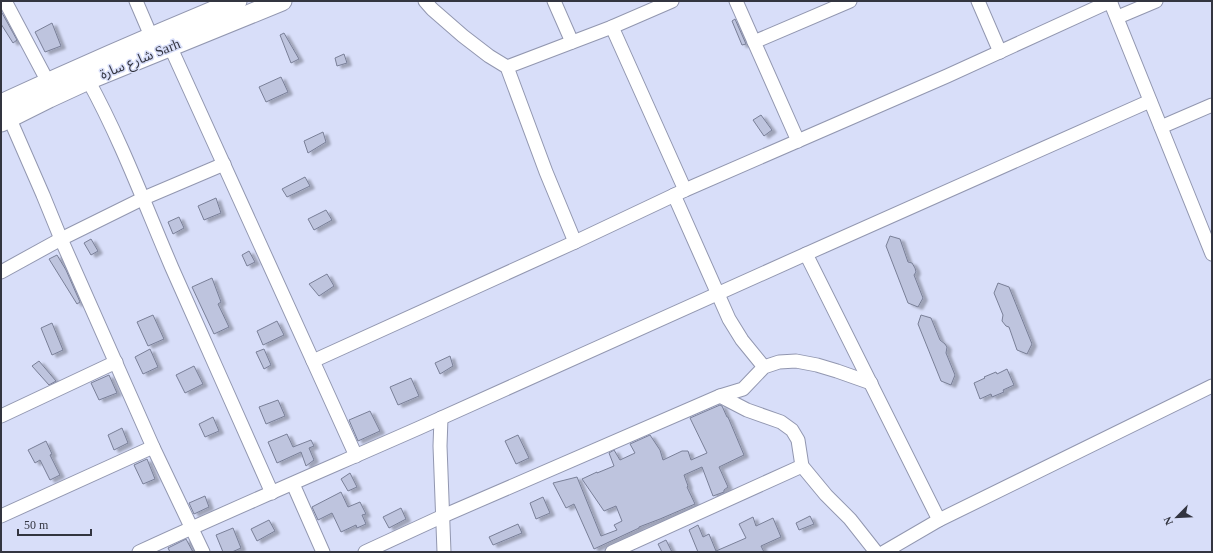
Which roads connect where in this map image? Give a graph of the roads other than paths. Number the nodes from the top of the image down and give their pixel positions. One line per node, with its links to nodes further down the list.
1 (5, 1): 22 (street)
2 (136, 1): 15 (street)
3 (237, 1): 15 (highway, شارع سارة Sarh)
4 (282, 1): 18 (highway, شارع سارة Sarh)
5 (425, 1): 20 (street)
6 (554, 1): 16 (street)
7 (672, 1): 14 (street)
8 (736, 1): 17 (street)
9 (850, 1): 17 (street)
10 (978, 1): 19 (street)
11 (1110, 1): 13 (street); 19 (street)
12 (1156, 1): 13 (street)
13 (1118, 18): 23 (street)
14 (612, 27): 16 (street); 29 (street)
15 (151, 36): 22 (highway, شارع سارة Sarh)
16 (572, 42): 20 (street)
17 (754, 42): 27 (street)
18 (170, 46): 21 (highway, شارع سارة Sarh); 28 (street)
19 (1000, 52): 27 (street)
20 (507, 67): 33 (street)
21 (88, 80): 25 (highway, شارع سارة Sarh); 30 (street)
22 (48, 82): 25 (highway, شارع سارة Sarh)
23 (1150, 101): 26 (street); 34 (street)
24 (1212, 105): 26 (street)
25 (4, 114): 31 (street)
26 (1161, 127): 32 (street)
27 (798, 141): 29 (street)
28 (224, 164): 30 (street); 38 (street)
29 (680, 193): 33 (street); 37 (street)
30 (144, 198): 31 (street); 50 (street)
31 (61, 240): 36 (street); 39 (street)
32 (1209, 240): 35 (street)
33 (575, 242): 38 (street)
34 (806, 254): 37 (street); 41 (street)
35 (1212, 254)
36 (1, 272)
37 (718, 293): 40 (street); 45 (street)
38 (314, 361): 47 (street)
39 (116, 362): 44 (street); 46 (street)
40 (764, 367): 41 (street); 43 (street)
41 (871, 383): 53 (street)
42 (1212, 386): 53 (street)
43 (720, 396): 48 (street); 52 (street)
44 (1, 416)
45 (441, 418): 47 (street); 52 (street)
46 (153, 447): 51 (street); 54 (street)
47 (356, 456): 49 (street)
48 (802, 466): 60 (street); 61 (street)
49 (293, 484): 50 (street); 57 (street)
50 (272, 493): 54 (street)
51 (1, 516)
52 (443, 516): 58 (street); 59 (street)
53 (939, 520): 62 (street)
54 (192, 528): 55 (street); 56 (street)
55 (139, 552)
56 (203, 552)
57 (324, 552)
58 (365, 552)
59 (444, 552)
60 (612, 552)
61 (876, 552)
62 (884, 552)

